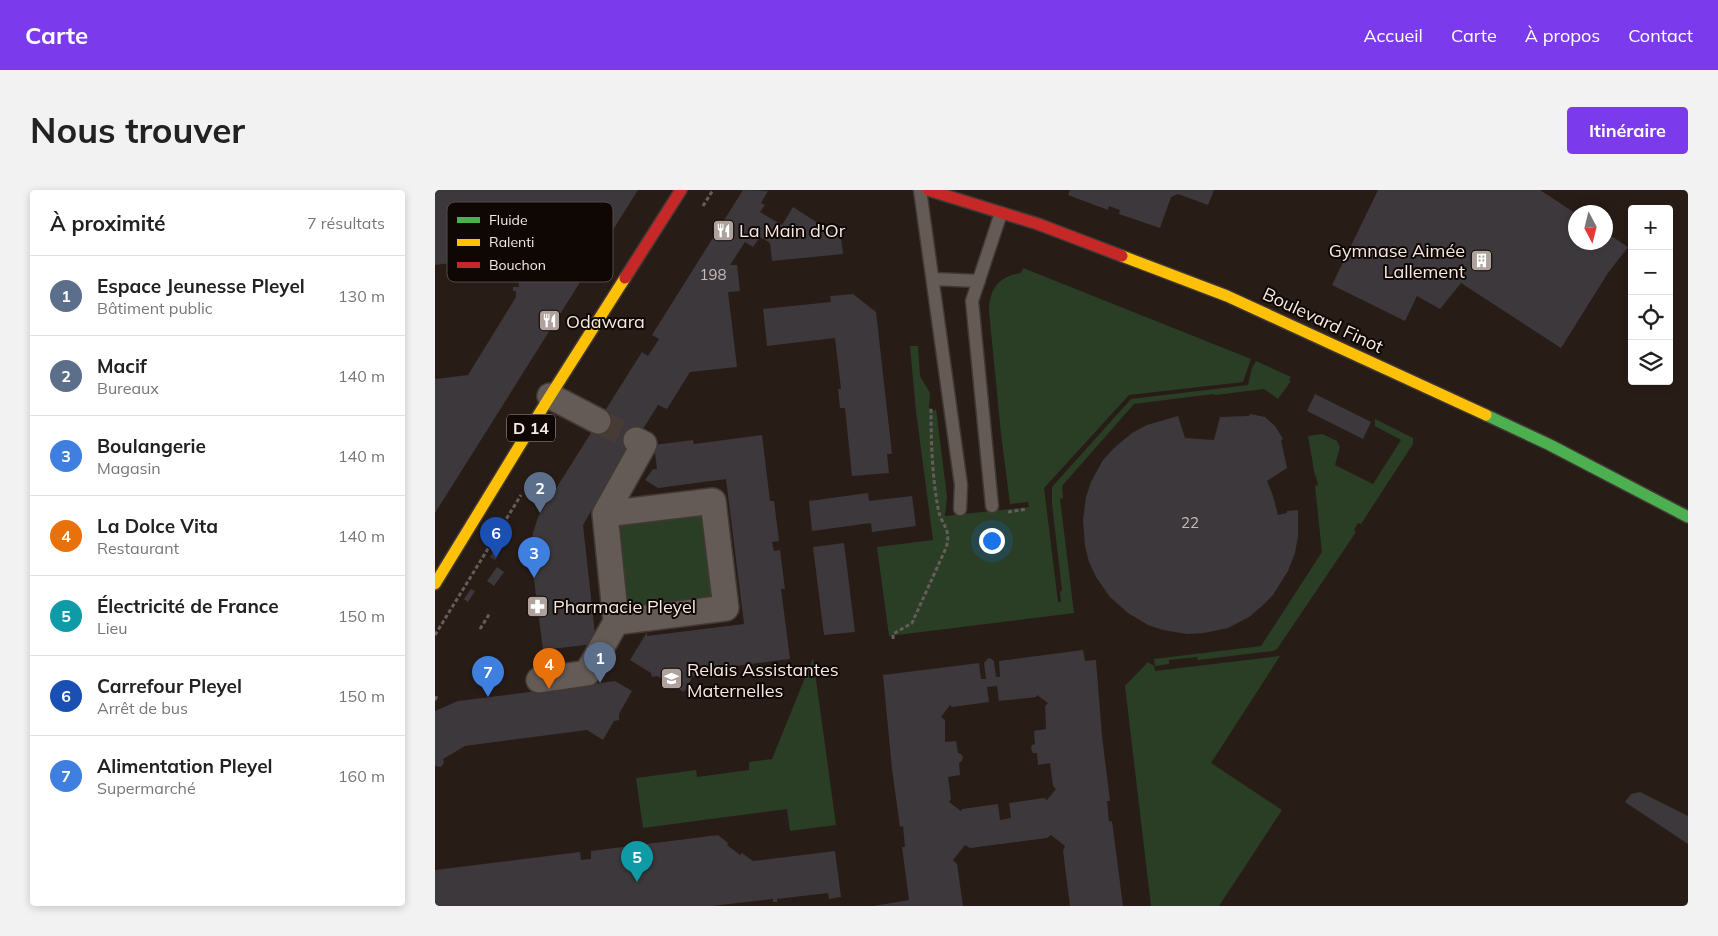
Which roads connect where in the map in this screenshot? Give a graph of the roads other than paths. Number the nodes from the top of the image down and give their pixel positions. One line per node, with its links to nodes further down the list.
1 (681, 190): 7 (street, D 14)
2 (920, 190): 5 (lane)
3 (929, 190): 4 (street, Boulevard Finot)
4 (1001, 212): 6 (lane); 13 (street, Boulevard Finot)
5 (933, 279): 6 (lane); 11 (lane)
6 (979, 281): 10 (lane)
7 (550, 396): 8 (street); 14 (street, D 14)
8 (599, 421)
9 (636, 440): 12 (street)
10 (992, 506)
11 (960, 509)
12 (605, 514): 15 (street); 15 (street)
13 (1688, 517)
14 (435, 584)
15 (616, 622): 16 (street)
16 (539, 680)

